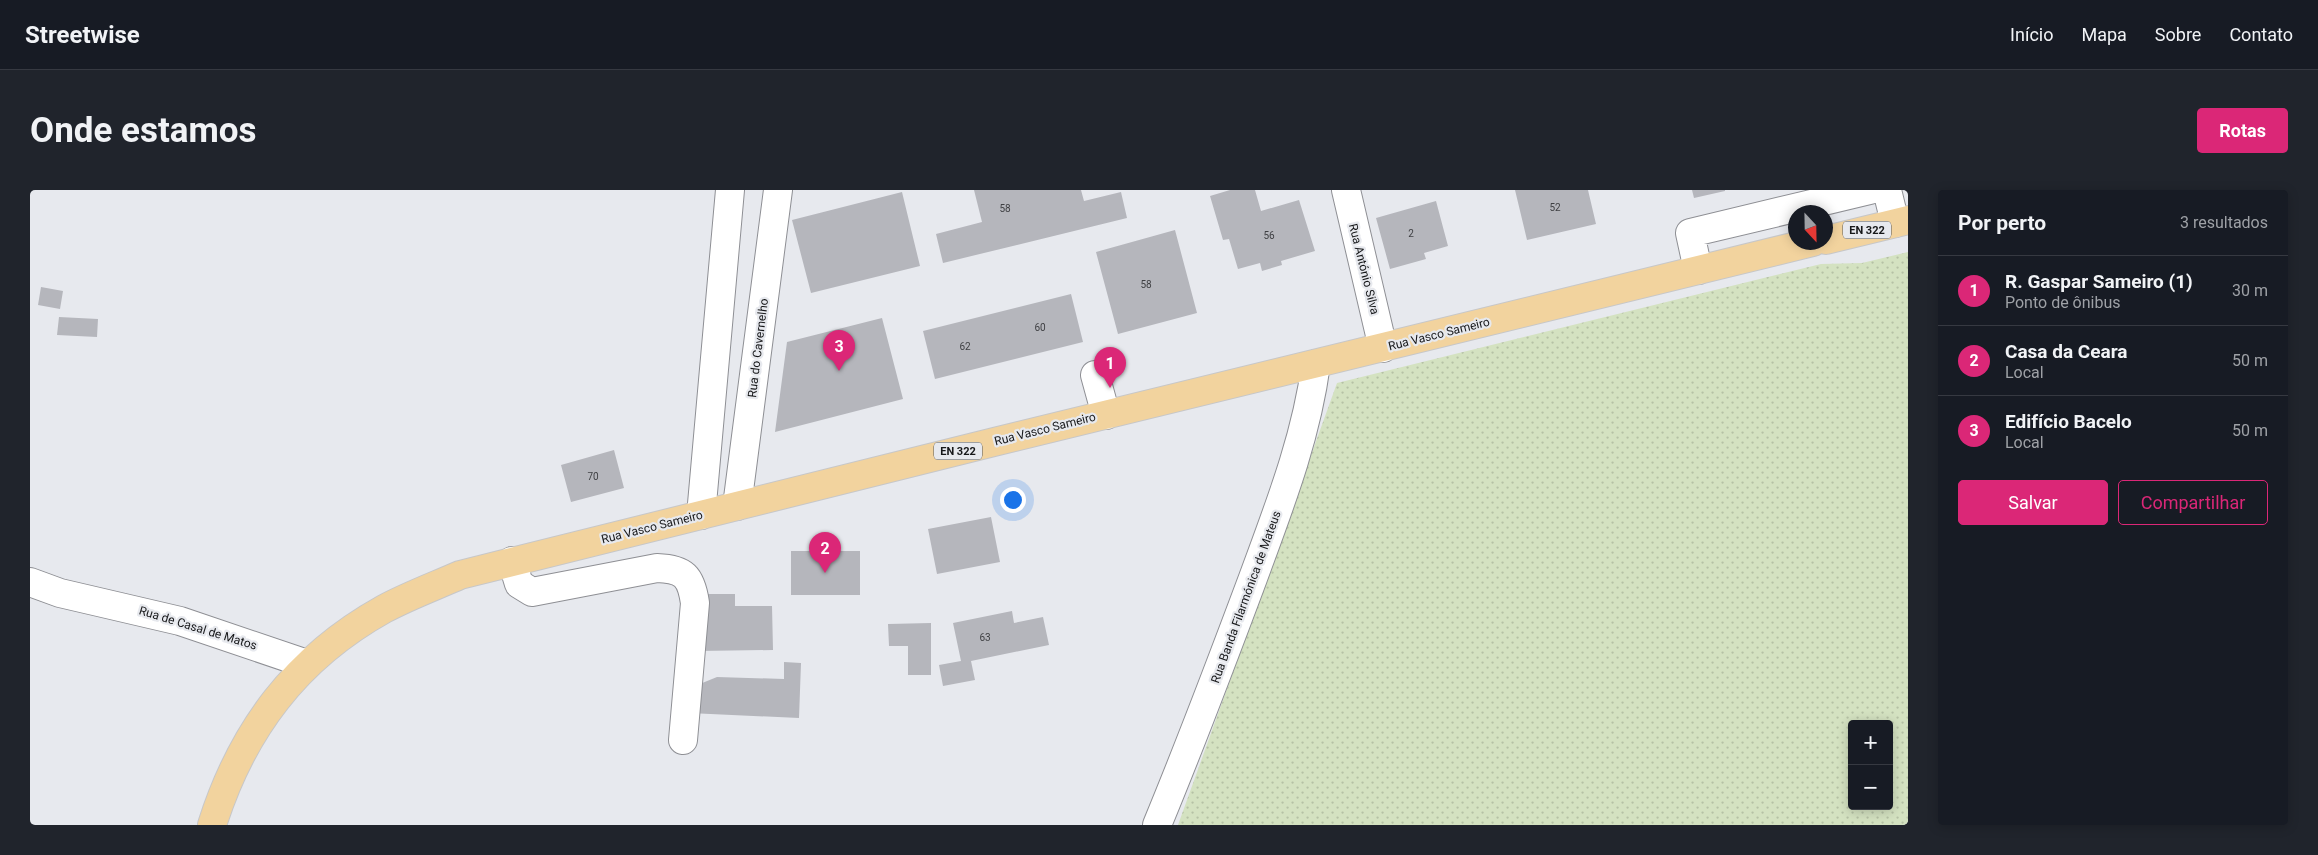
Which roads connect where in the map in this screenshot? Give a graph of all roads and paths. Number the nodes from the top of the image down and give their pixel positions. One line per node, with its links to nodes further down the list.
1 (730, 190): 15 (street)
2 (778, 190): 14 (street, Rua do Cavernelho)
3 (1346, 190): 10 (street, Rua António Silva)
4 (1870, 190): 9 (street)
5 (1887, 190): 6 (street)
6 (1902, 222): 7 (main road, EN 322)
7 (1833, 238)
8 (1788, 248): 9 (main road, Rua Vasco Sameiro / EN 322)
9 (1698, 270): 10 (main road, Rua Vasco Sameiro / EN 322)
10 (1383, 348): 11 (main road, Rua Vasco Sameiro / EN 322)
11 (1316, 364): 13 (main road, Rua Vasco Sameiro / EN 322); 21 (street, Rua Banda Filarmónica de Mateus)
12 (1095, 375): 13 (street)
13 (1106, 415): 14 (main road, Rua Vasco Sameiro / EN 322)
14 (738, 506): 15 (main road, Rua Vasco Sameiro / EN 322)
15 (701, 515): 16 (main road, Rua Vasco Sameiro / EN 322)
16 (512, 561): 18 (main road, Rua Vasco Sameiro / EN 322); 19 (street)
17 (30, 582): 18 (street, Rua de Casal de Matos)
18 (307, 664): 20 (main road, Rua Vasco Sameiro / EN 322)
19 (683, 740)
20 (212, 825)
21 (1157, 825)

